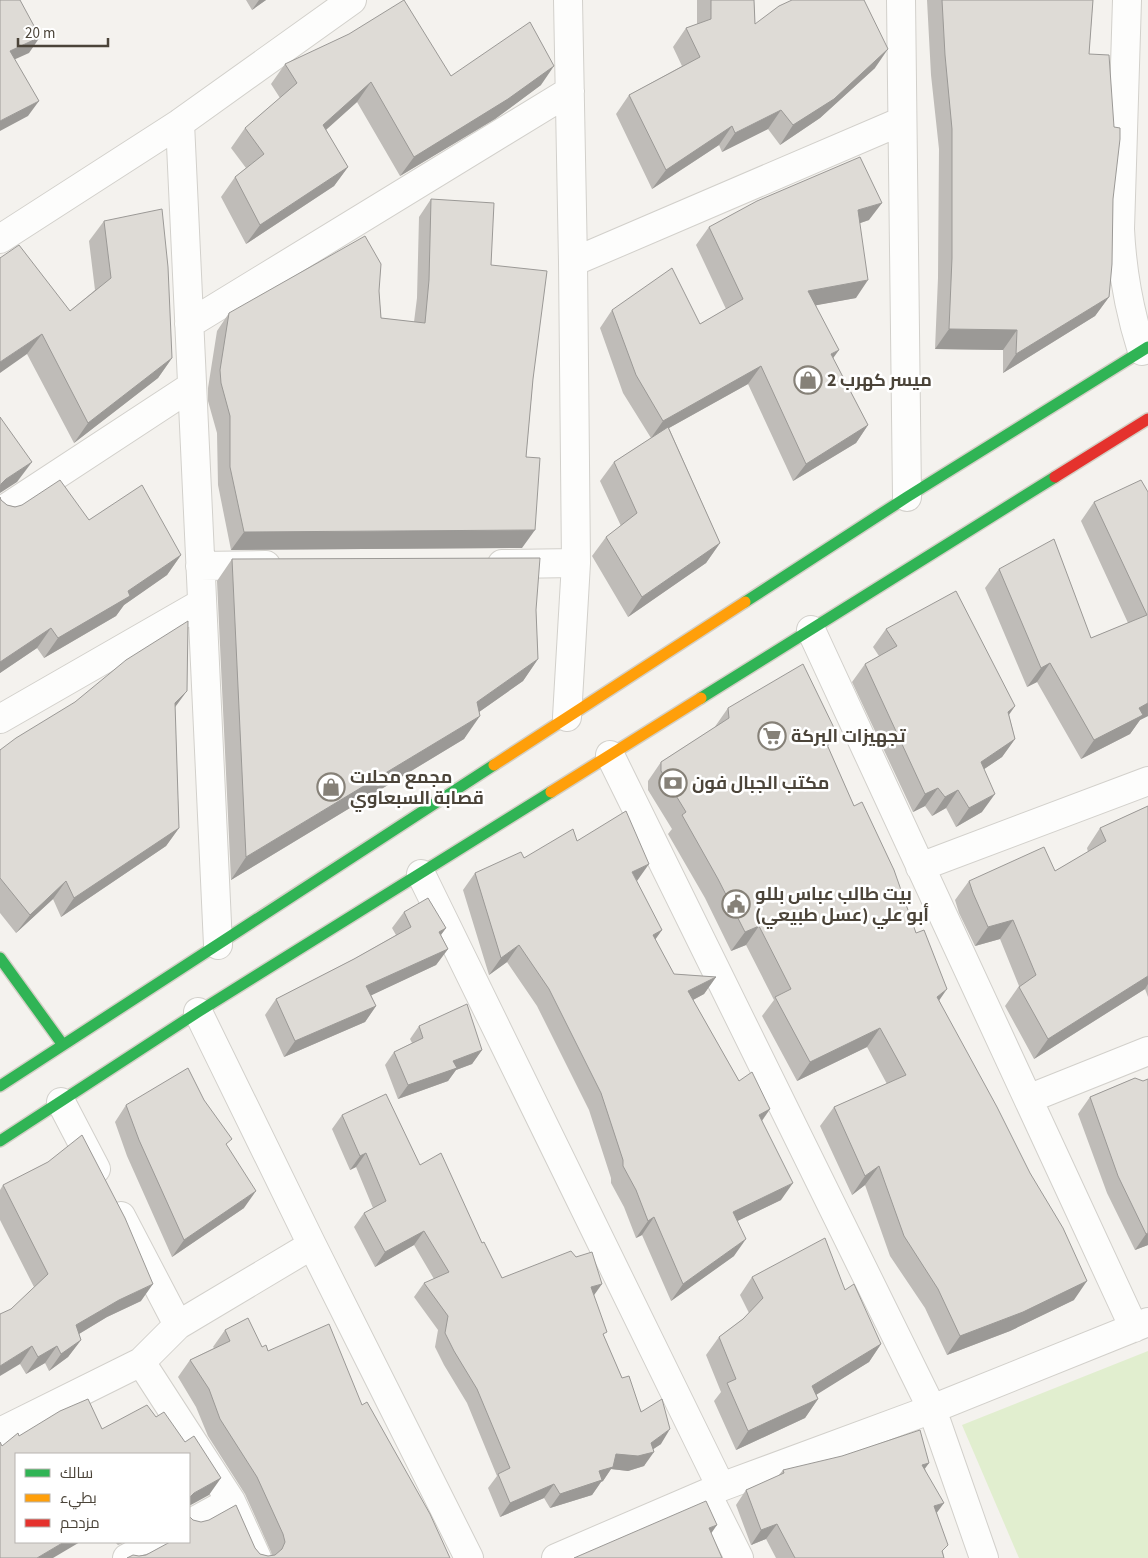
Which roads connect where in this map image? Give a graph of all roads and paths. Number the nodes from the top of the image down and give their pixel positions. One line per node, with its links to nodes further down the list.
1 (352, 0): 7 (street)
2 (568, 0): 5 (street)
3 (901, 0): 6 (street)
4 (1126, 0): 11 (street)
5 (570, 91): 9 (street); 10 (street)
6 (902, 121): 9 (street); 14 (street)
7 (180, 123): 8 (street); 10 (street)
8 (0, 239)
9 (573, 262): 16 (street)
10 (189, 324): 12 (street)
11 (1145, 349): 14 (main road)
12 (192, 386): 15 (street); 19 (street)
13 (1148, 419): 21 (main road)
14 (907, 497): 22 (main road)
15 (0, 512)
16 (576, 563): 17 (street); 22 (street)
17 (477, 564)
18 (289, 565): 19 (street)
19 (200, 566): 20 (street)
20 (202, 603): 23 (street); 28 (street)
21 (811, 630): 24 (main road); 26 (street)
22 (567, 716): 28 (main road)
23 (0, 719)
24 (610, 755): 27 (main road); 41 (street)
25 (1148, 781): 26 (street)
26 (920, 867): 34 (street)
27 (421, 874): 30 (main road); 43 (street)
28 (218, 945): 31 (main road)
29 (0, 958): 31 (main road)
30 (198, 1012): 35 (main road); 37 (street)
31 (64, 1045): 33 (main road)
32 (1148, 1052): 34 (street)
33 (0, 1086)
34 (1028, 1099): 39 (street)
35 (60, 1102): 36 (main road); 38 (street)
36 (0, 1141)
37 (312, 1245): 38 (street); 49 (street)
38 (178, 1325): 40 (street)
39 (1141, 1325): 41 (street)
40 (141, 1362): 42 (street); 44 (street)
41 (932, 1409): 43 (street); 52 (street)
42 (0, 1432)
43 (714, 1491): 50 (street); 51 (street)
44 (231, 1501): 45 (street); 48 (street)
45 (190, 1523)
46 (155, 1543): 47 (street)
47 (128, 1558)
48 (257, 1558)
49 (470, 1558)
50 (556, 1558)
51 (739, 1558)
52 (984, 1558)

